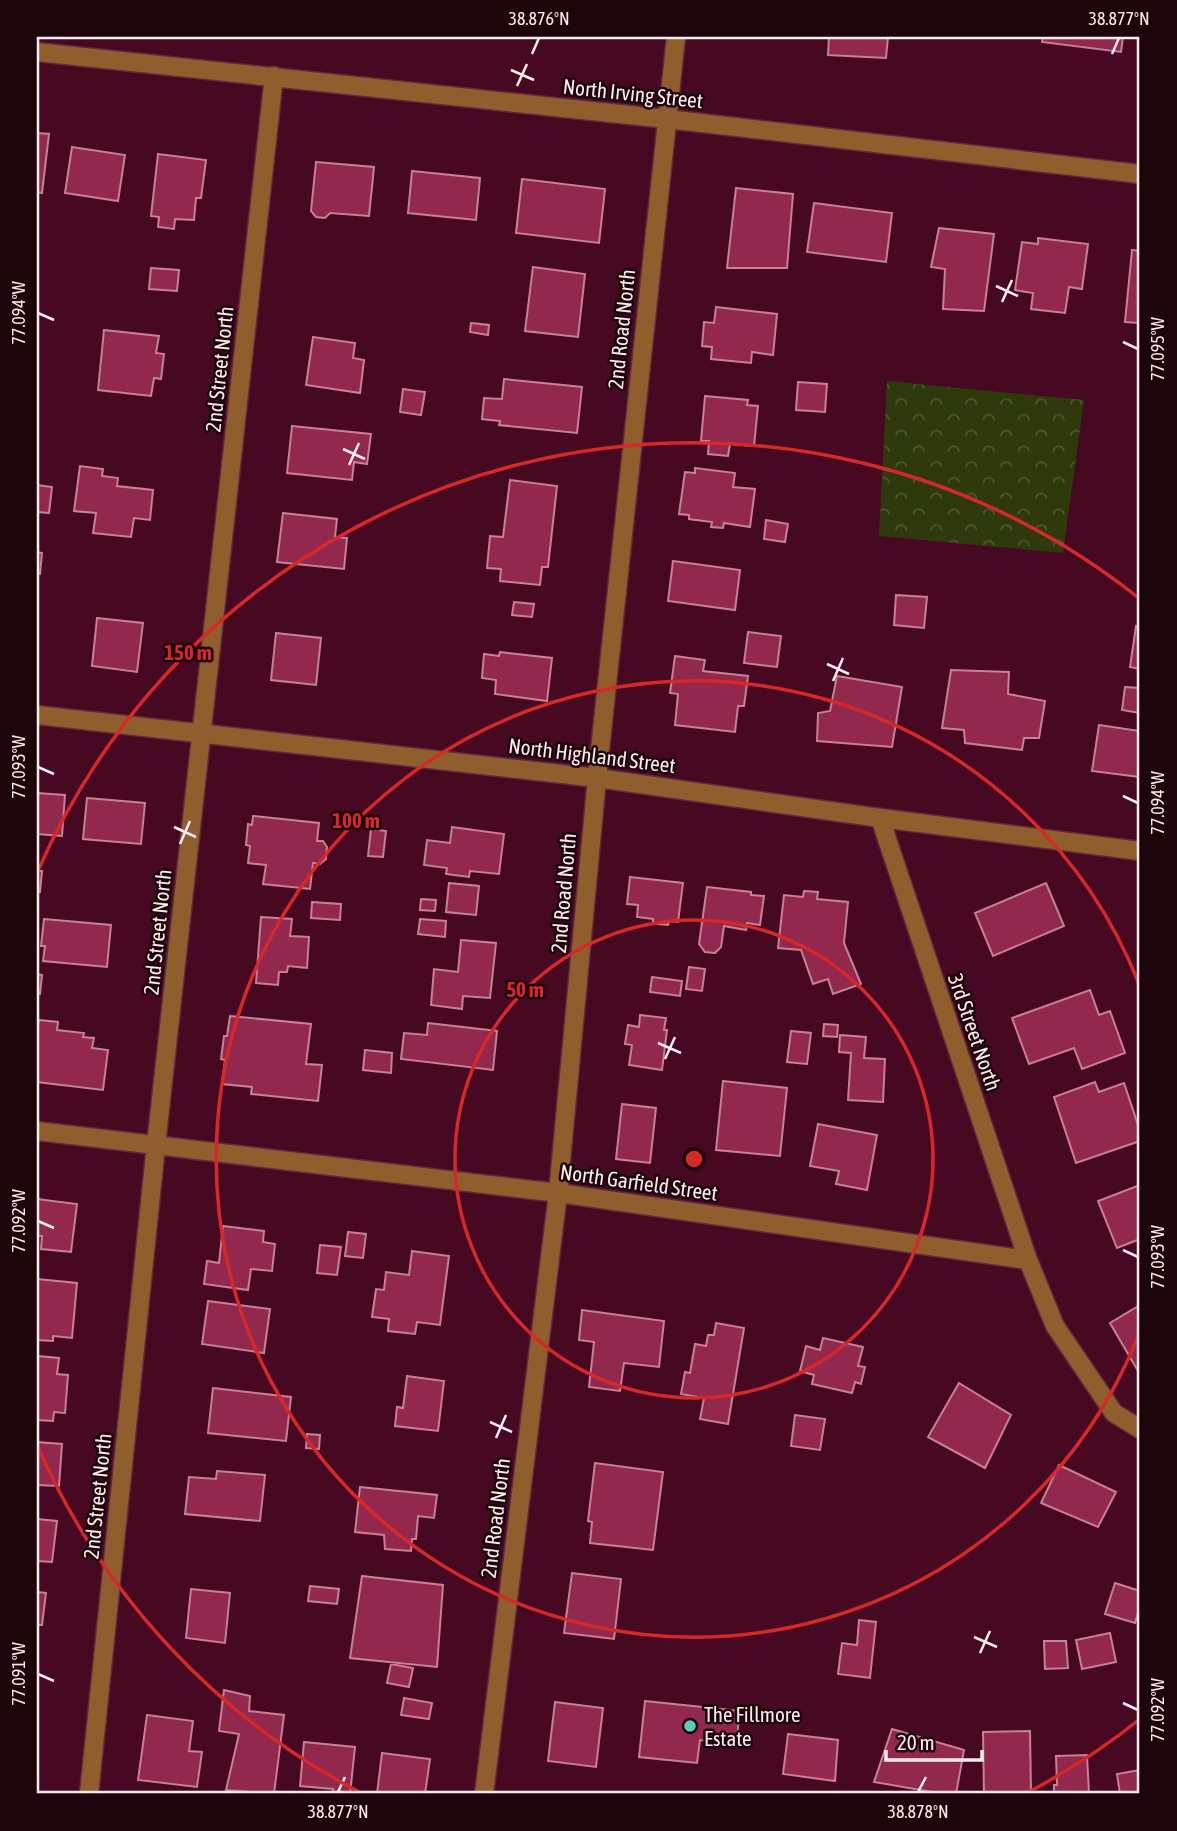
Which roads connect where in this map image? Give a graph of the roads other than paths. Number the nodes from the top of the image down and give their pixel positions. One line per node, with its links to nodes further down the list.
1 (676, 37): 4 (street, 2nd Road North)
2 (37, 52): 3 (street, North Irving Street)
3 (274, 76): 4 (street, North Irving Street); 7 (street, 2nd Street North)
4 (667, 119): 5 (street, North Irving Street); 8 (street, 2nd Road North)
5 (1140, 174)
6 (37, 715): 7 (street, North Highland Street)
7 (202, 733): 8 (street, North Highland Street); 12 (street, 2nd Street North)
8 (597, 778): 9 (street, North Highland Street); 13 (street, 2nd Road North)
9 (880, 818): 10 (street, North Highland Street); 14 (street, 3rd Street North)
10 (1140, 850)
11 (37, 1131): 12 (street, North Garfield Street)
12 (156, 1144): 13 (street, North Garfield Street); 16 (street, 2nd Street North)
13 (558, 1193): 14 (street, North Garfield Street); 17 (street, 2nd Road North)
14 (1028, 1261): 15 (street)
15 (1140, 1429)
16 (89, 1794)
17 (484, 1794)

